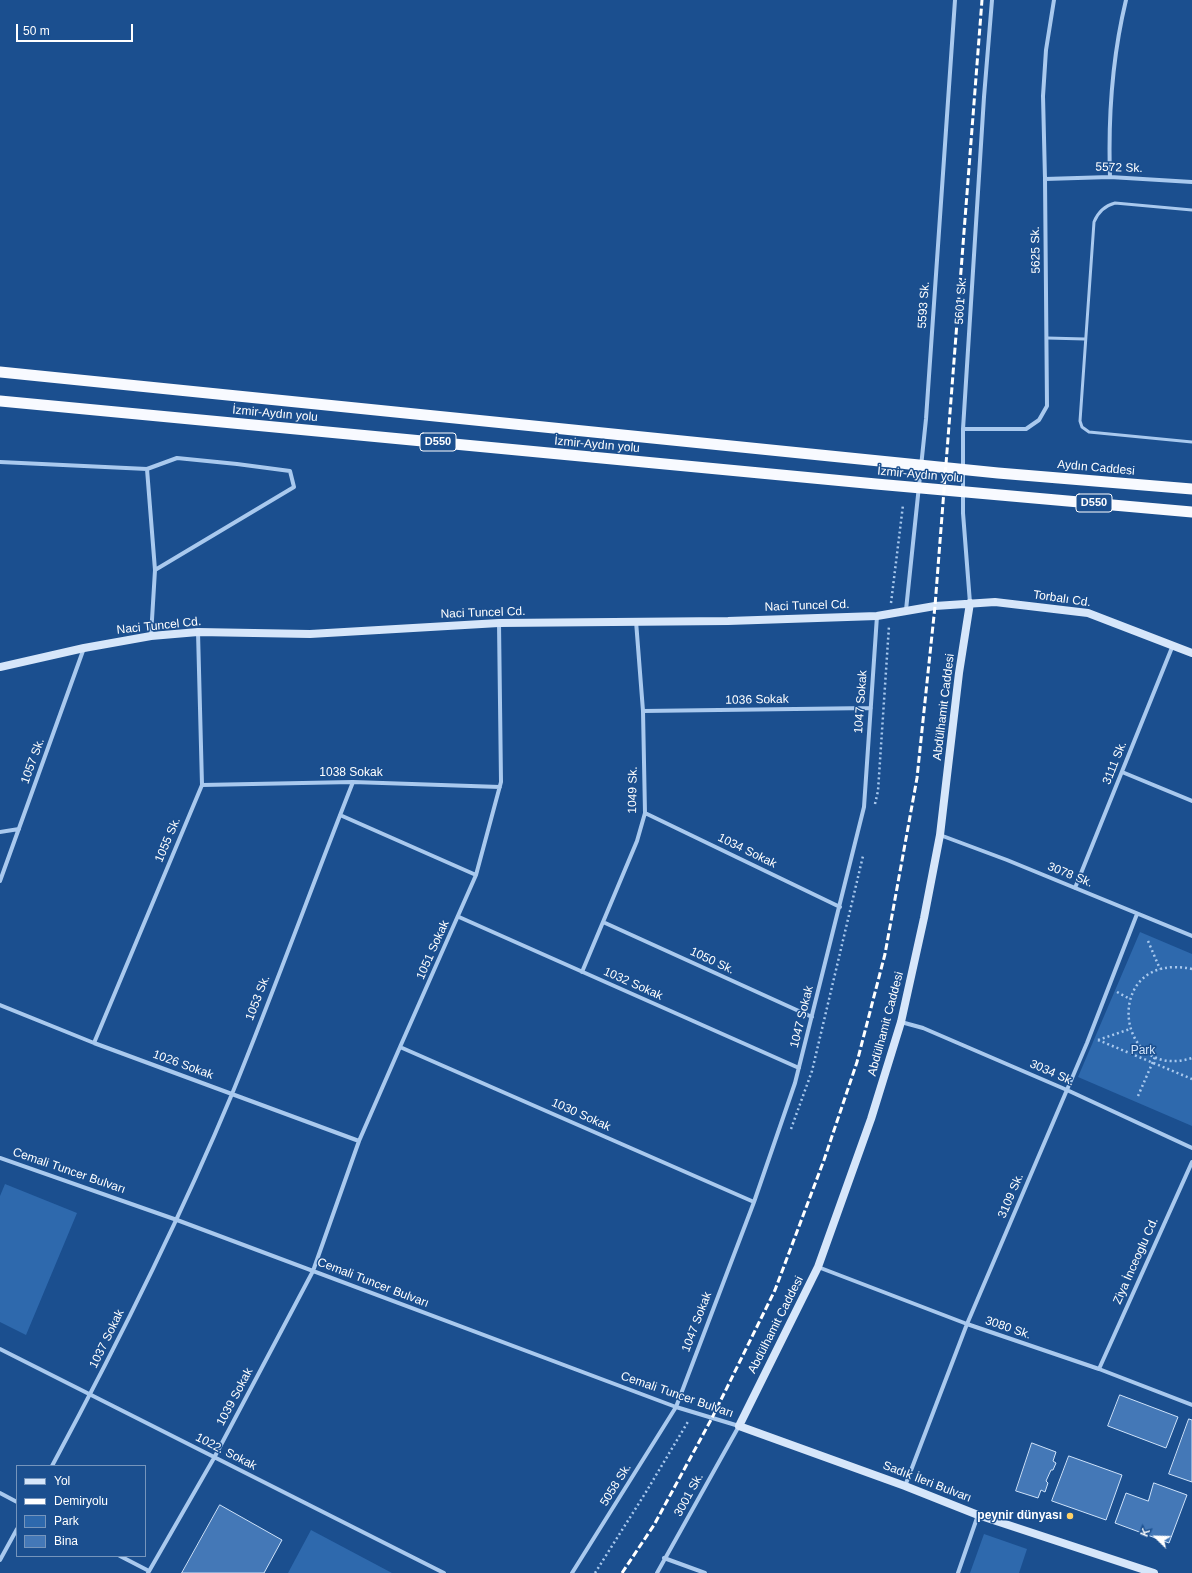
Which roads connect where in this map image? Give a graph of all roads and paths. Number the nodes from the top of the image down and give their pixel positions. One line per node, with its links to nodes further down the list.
1 (955, 0): 22 (street, 5593 Sk.)
2 (992, 0): 13 (street, 5601 Sk.)
3 (1054, 0): 6 (street, 5625 Sk.)
4 (1126, 0): 5 (street)
5 (1110, 177): 6 (street, 5572 Sk.); 7 (street, 5572 Sk.)
6 (1045, 180): 9 (street, 5625 Sk.)
7 (1192, 182)
8 (1192, 210): 10 (lane)
9 (1047, 338): 10 (lane); 13 (street, 5625 Sk.)
10 (1085, 339): 14 (lane)
11 (0, 372): 17 (highway, İzmir-Aydın yolu / D550)
12 (0, 401): 19 (highway, İzmir-Aydın yolu / D550)
13 (963, 429): 21 (street, 5601 Sk.)
14 (1192, 442)
15 (0, 462): 16 (street)
16 (147, 469): 20 (street); 20 (street)
17 (998, 473): 18 (highway, Aydın Caddesi / D550)
18 (1192, 489)
19 (1192, 512)
20 (155, 570): 27 (street)
21 (970, 603): 22 (main road, Naci Tuncel Cd.); 28 (main road, Torbalı Cd.); 43 (main road, Abdülhamit Caddesi)
22 (906, 611): 23 (main road, Naci Tuncel Cd.)
23 (877, 616): 24 (main road, Naci Tuncel Cd.); 32 (street, 1047 Sokak)
24 (636, 621): 25 (main road, Naci Tuncel Cd.); 33 (street, 1049 Sk.)
25 (499, 623): 26 (main road, Naci Tuncel Cd.); 37 (street, 1051 Sokak)
26 (198, 632): 27 (main road, Naci Tuncel Cd.); 36 (street, 1055 Sk.)
27 (151, 636): 29 (main road, Naci Tuncel Cd.)
28 (1173, 645): 30 (main road, Torbalı Cd.); 34 (street, 3111 Sk.)
29 (84, 648): 31 (main road, Naci Tuncel Cd.); 41 (street, 1057 Sk.)
30 (1192, 653)
31 (0, 667)
32 (871, 708): 33 (street, 1036 Sokak); 47 (street, 1047 Sokak)
33 (643, 711): 39 (street, 1049 Sk.)
34 (1122, 772): 38 (street); 46 (street, 3111 Sk.)
35 (353, 782): 36 (street, 1038 Sokak); 37 (street, 1038 Sokak); 40 (street, 1053 Sk.)
36 (202, 785): 63 (street, 1055 Sk.)
37 (500, 787): 44 (street, 1051 Sokak)
38 (1192, 801)
39 (645, 813): 47 (street, 1034 Sokak); 50 (street, 1049 Sk.)
40 (340, 815): 44 (street); 72 (street, 1053 Sk.)
41 (19, 829): 42 (street); 45 (street, 1057 Sk.)
42 (0, 832)
43 (940, 835): 46 (street, 3078 Sk.); 60 (main road, Abdülhamit Caddesi)
44 (476, 875): 49 (street, 1051 Sokak)
45 (0, 881)
46 (1075, 888): 48 (street, 3078 Sk.)
47 (840, 907): 59 (street, 1047 Sokak)
48 (1137, 914): 51 (street, 3078 Sk.); 64 (street, 3109 Sk.)
49 (458, 918): 55 (street, 1032 Sokak); 65 (street, 1051 Sokak)
50 (603, 922): 55 (street, 1049 Sk.); 59 (street, 1050 Sk.)
51 (1192, 936)
52 (1148, 941): 53 (path)
53 (1160, 969): 54 (path); 57 (path)
54 (1192, 969)
55 (582, 972): 69 (street, 1032 Sokak)
56 (1117, 992): 57 (path)
57 (1130, 999): 61 (path)
58 (0, 1005): 63 (street, 1026 Sokak)
59 (812, 1017): 69 (street, 1047 Sokak)
60 (901, 1022): 71 (street, 3034 Sk.); 80 (main road, Abdülhamit Caddesi)
61 (1130, 1029): 62 (path); 66 (path)
62 (1098, 1040): 64 (path); 68 (path)
63 (94, 1043): 72 (street, 1026 Sokak)
64 (1088, 1043): 71 (street, 3109 Sk.)
65 (400, 1047): 74 (street, 1051 Sokak); 78 (street, 1030 Sokak)
66 (1155, 1057): 67 (path); 68 (path)
67 (1192, 1058)
68 (1153, 1063): 70 (path); 73 (path)
69 (799, 1068): 78 (street, 1047 Sokak)
70 (1192, 1079)
71 (1067, 1090): 75 (street, 3034 Sk.); 82 (street, 3109 Sk.)
72 (232, 1094): 74 (street, 1026 Sokak); 79 (street, 1053 Sk.)
73 (1138, 1096)
74 (359, 1141): 81 (street, 1051 Sokak)
75 (1192, 1148)
76 (0, 1158): 79 (street, Cemali Tuncer Bulvarı)
77 (1192, 1162): 84 (street, Ziya İnceoglu Cd.)
78 (754, 1202): 87 (street, 1047 Sokak)
79 (177, 1220): 81 (street, Cemali Tuncer Bulvarı); 85 (street, 1037 Sokak)
80 (818, 1267): 82 (street, 3080 Sk.); 89 (main road, Abdülhamit Caddesi)
81 (313, 1271): 87 (street, Cemali Tuncer Bulvarı); 90 (street, 1039 Sokak)
82 (967, 1324): 84 (street, 3080 Sk.); 92 (street, 3109 Sk.)
83 (0, 1349): 85 (street, 1022. Sokak)
84 (1099, 1369): 86 (street, 3080 Sk.)
85 (90, 1395): 90 (street, 1022. Sokak); 91 (street, 1037 Sokak)
86 (1192, 1405)
87 (676, 1407): 88 (street, Cemali Tuncer Bulvarı); 103 (street, 5058 Sk.)
88 (694, 1412): 89 (street, Cemali Tuncer Bulvarı); 104 (path)
89 (739, 1426): 92 (main road, Sadık İleri Bulvarı); 98 (street, 3001 Sk.)
90 (214, 1458): 100 (street, 1039 Sokak); 101 (street, 1022. Sokak)
91 (53, 1465)
92 (905, 1486): 95 (main road, Sadık İleri Bulvarı)
93 (0, 1493): 94 (street)
94 (16, 1501)
95 (978, 1515): 107 (street); 108 (main road, Sadık İleri Bulvarı)
96 (16, 1531): 99 (street)
97 (122, 1557): 100 (street)
98 (664, 1558): 105 (street, 3001 Sk.); 106 (street)
99 (0, 1560)
100 (149, 1572)
101 (437, 1572): 102 (street, 1022. Sokak)
102 (444, 1573)
103 (572, 1573)
104 (595, 1573)
105 (657, 1573)
106 (705, 1573)
107 (958, 1573)
108 (1154, 1573)

